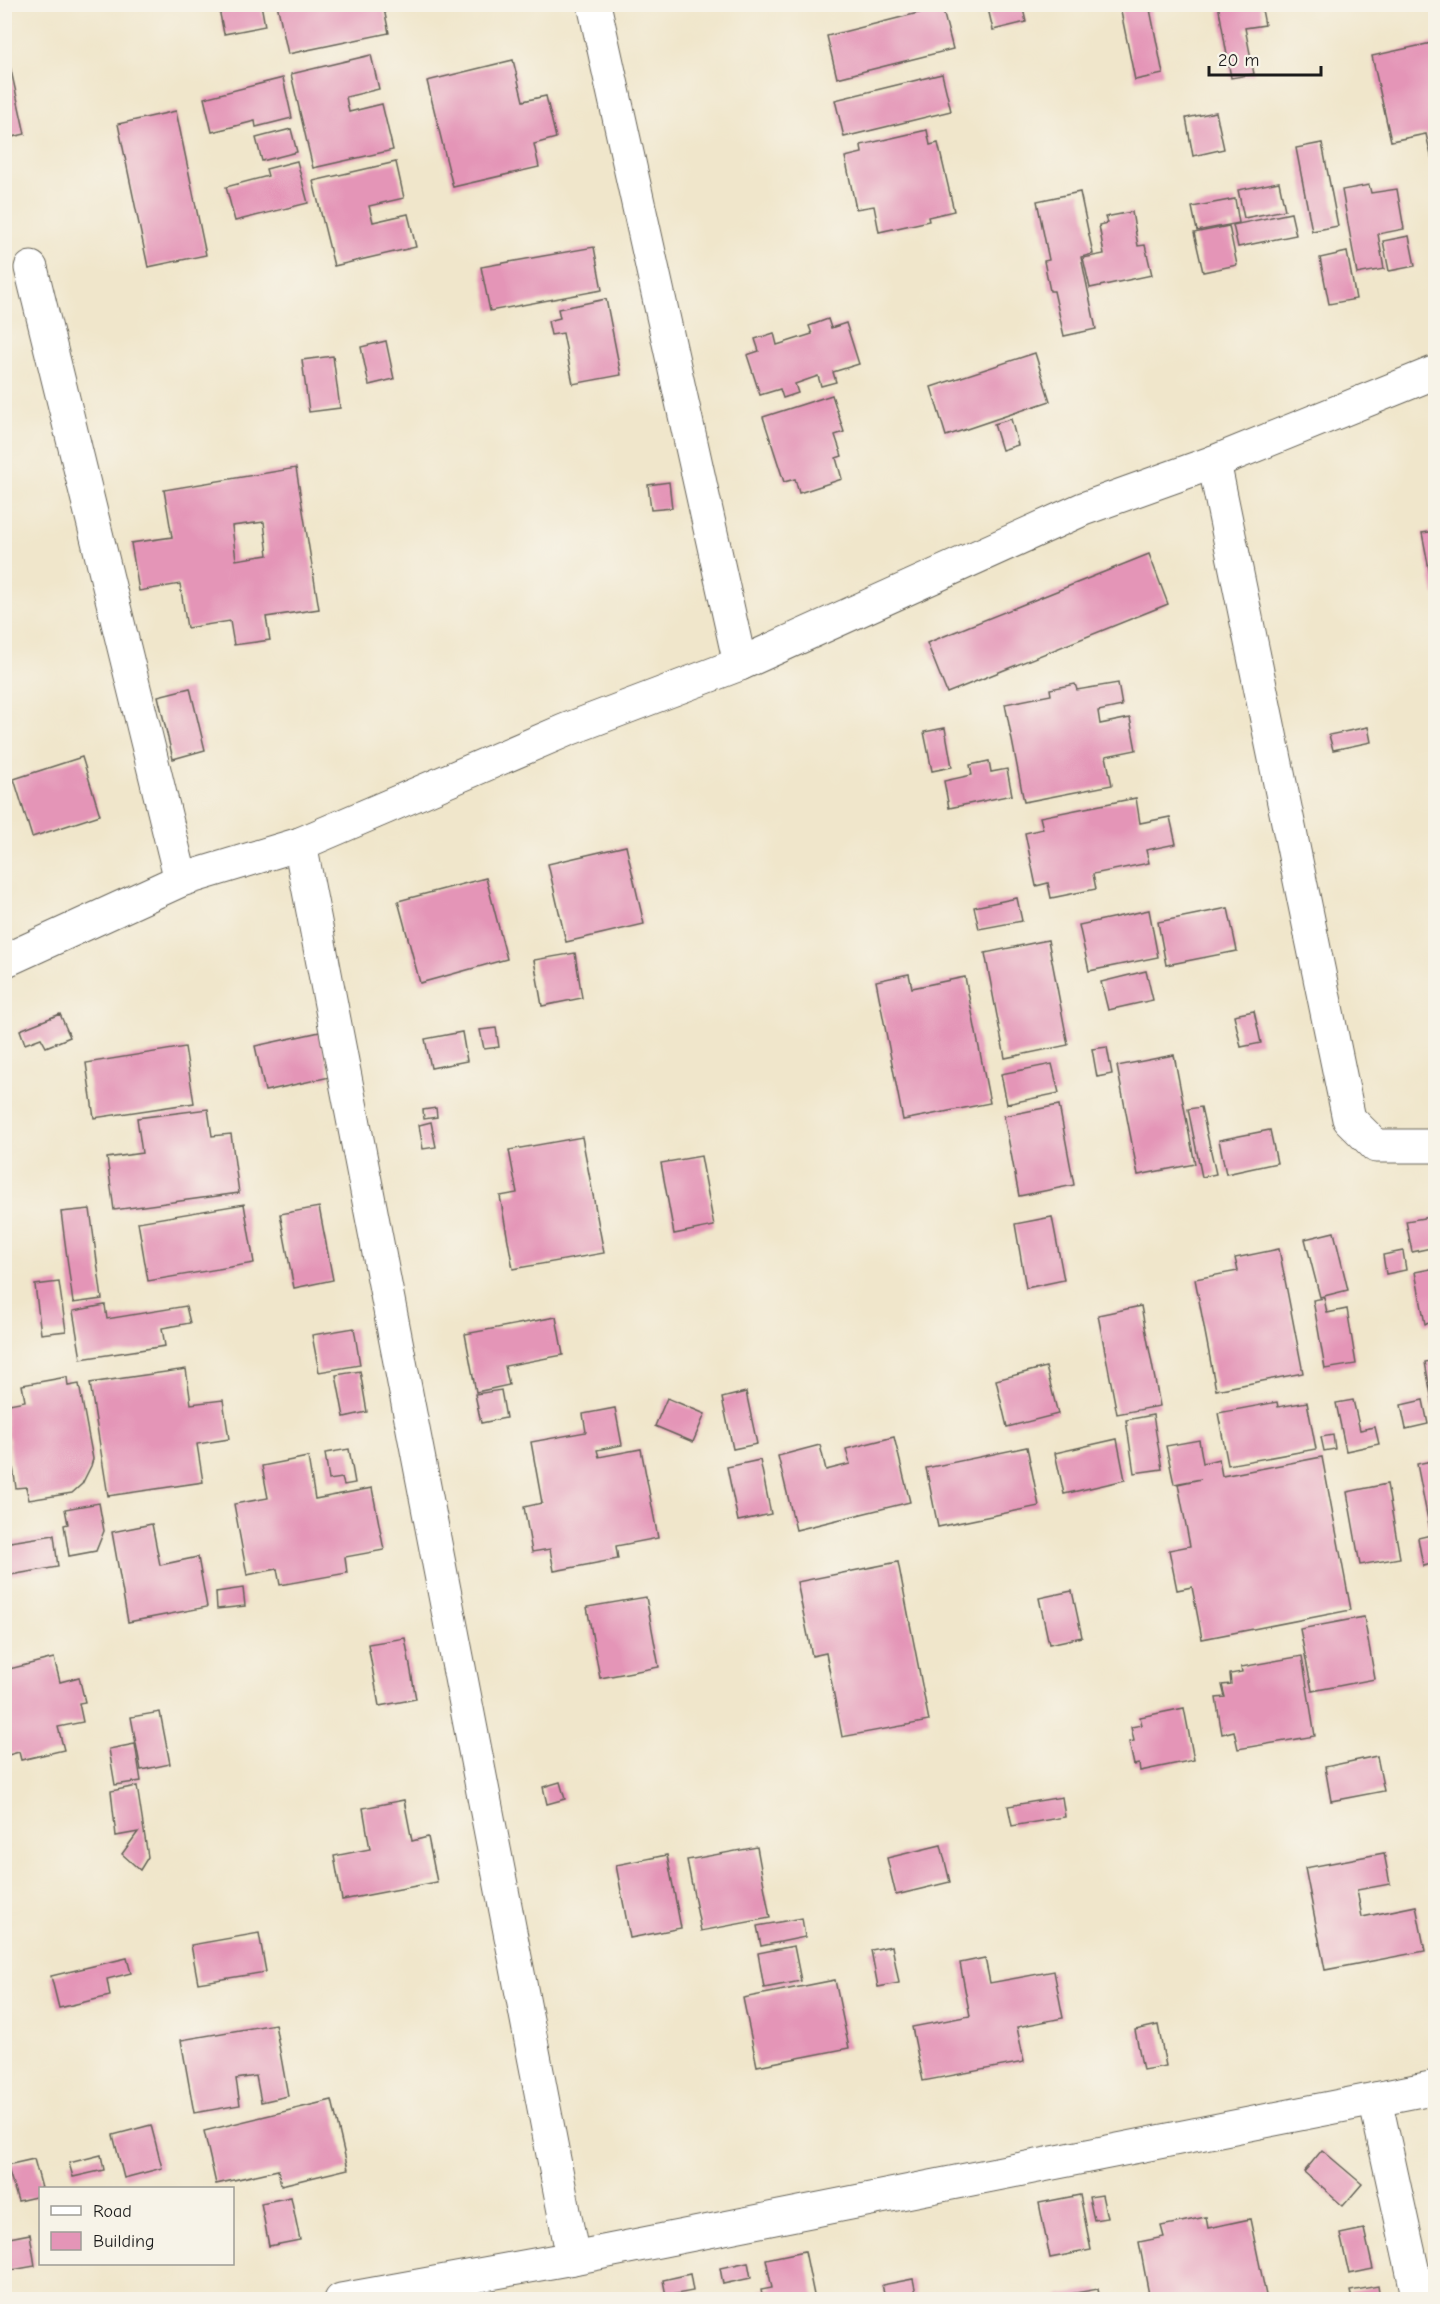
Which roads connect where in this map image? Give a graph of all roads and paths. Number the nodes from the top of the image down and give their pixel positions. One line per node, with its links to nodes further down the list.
1 (594, 4): 5 (street)
2 (31, 268): 7 (street)
3 (1436, 372): 4 (street)
4 (1214, 462): 5 (street); 9 (street)
5 (740, 664): 6 (street)
6 (300, 844): 7 (street); 12 (street)
7 (181, 880): 8 (street)
8 (4, 961)
9 (1436, 1146)
10 (1436, 2086): 11 (street)
11 (1375, 2098): 12 (street); 14 (street)
12 (573, 2258): 13 (street)
13 (341, 2300)
14 (1419, 2300)

